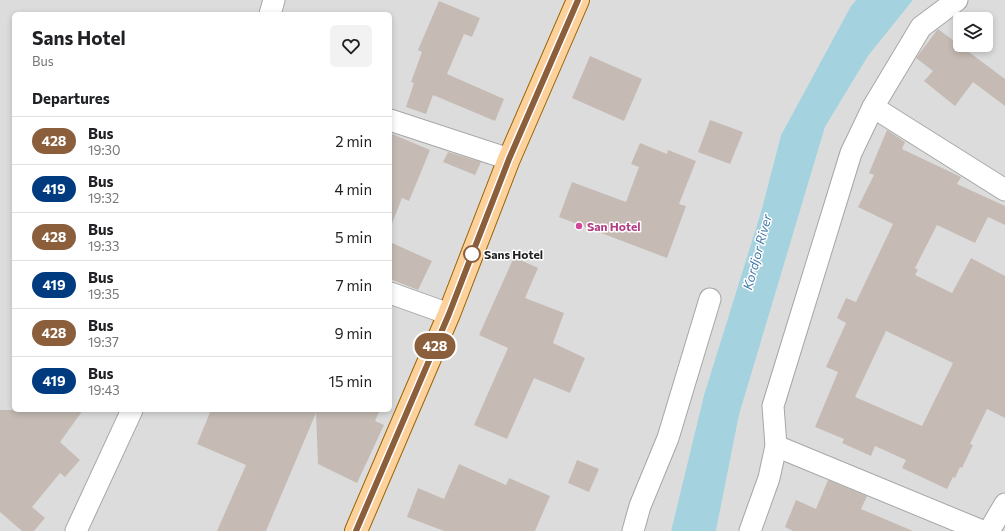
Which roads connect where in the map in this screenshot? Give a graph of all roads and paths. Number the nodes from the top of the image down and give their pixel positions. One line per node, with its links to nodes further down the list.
1 (274, 0): 4 (street)
2 (578, 0): 7 (main road)
3 (957, 0): 5 (street)
4 (271, 12)
5 (872, 107): 8 (street); 13 (street)
6 (392, 121): 7 (street)
7 (509, 159): 11 (main road)
8 (1005, 190)
9 (392, 294): 11 (street)
10 (710, 299): 17 (street)
11 (449, 314): 16 (main road)
12 (131, 412): 15 (street)
13 (776, 446): 18 (street); 19 (street)
14 (1005, 504): 20 (street)
15 (76, 531)
16 (356, 531)
17 (633, 531)
18 (750, 531)
19 (982, 531)
20 (989, 531)

